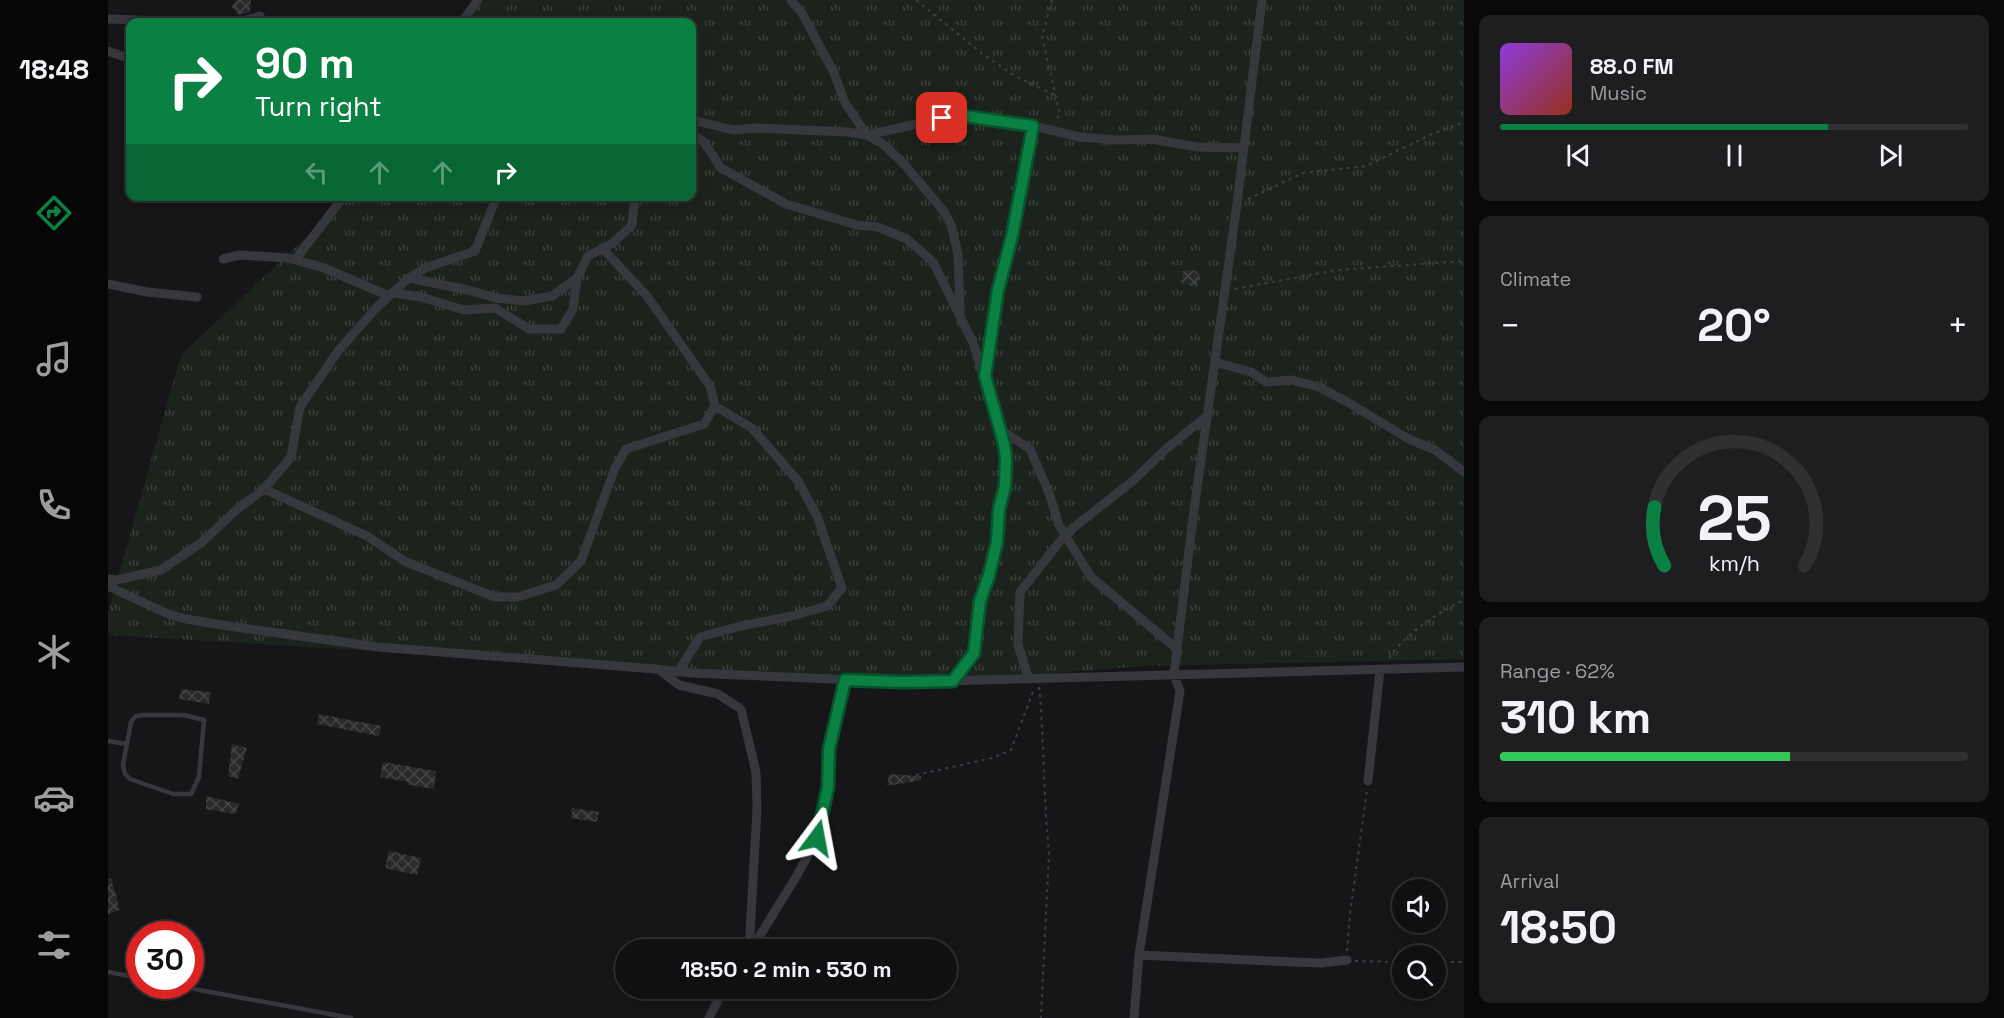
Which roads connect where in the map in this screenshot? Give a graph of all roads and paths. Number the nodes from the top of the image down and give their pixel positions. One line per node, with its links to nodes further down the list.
1 (478, 0): 6 (street)
2 (791, 0): 16 (street)
3 (916, 0): 11 (path)
4 (1052, 0): 11 (path)
5 (1262, 0): 18 (street)
6 (465, 18)
7 (108, 19): 8 (street)
8 (126, 20)
9 (108, 51): 10 (street)
10 (126, 58)
11 (1055, 95): 15 (path)
12 (696, 121): 16 (street)
13 (1464, 122): 22 (path)
14 (1033, 126): 15 (street); 16 (street); 35 (street)
15 (1049, 130): 18 (street)
16 (867, 135): 33 (street)
17 (696, 137): 33 (street)
18 (1244, 148): 22 (street)
19 (340, 201): 25 (street)
20 (495, 201): 27 (street)
21 (634, 201): 23 (street)
22 (1237, 204): 30 (street)
23 (602, 248): 28 (street); 36 (street)
24 (223, 259): 25 (street)
25 (295, 260): 31 (street)
26 (1464, 261): 30 (path)
27 (409, 278): 28 (street); 31 (street)
28 (577, 278): 31 (street)
29 (108, 284): 32 (street)
30 (1225, 291): 34 (street)
31 (389, 296): 40 (street)
32 (197, 297)
33 (960, 314): 35 (street)
34 (1215, 362): 37 (street); 39 (street)
35 (985, 376): 38 (street)
36 (715, 406): 40 (street); 48 (street)
37 (1207, 416): 44 (street); 50 (street, bridge)
38 (1001, 430): 44 (street); 52 (street)
39 (1464, 472)
40 (264, 489): 41 (street)
41 (108, 579)
42 (108, 586): 46 (street)
43 (1464, 600): 47 (path)
44 (1177, 650): 49 (street)
45 (1464, 667): 47 (street)
46 (659, 669): 48 (street); 57 (street)
47 (1380, 670): 49 (street); 56 (street)
48 (678, 672): 51 (street)
49 (1174, 675): 50 (street); 59 (street)
50 (1033, 678): 52 (street); 55 (path); 70 (path)
51 (845, 680): 52 (street); 58 (street)
52 (953, 681)
53 (108, 741): 54 (lane)
54 (127, 744): 54 (lane)
55 (916, 775)
56 (1368, 782): 60 (path)
57 (751, 939)
58 (757, 939)
59 (1139, 954): 60 (street); 71 (street)
60 (1347, 960): 61 (path)
61 (1392, 962)
62 (1446, 962): 63 (path)
63 (1464, 962)
64 (108, 972): 65 (lane)
65 (126, 975)
66 (204, 991): 68 (lane)
67 (718, 999): 69 (street)
68 (351, 1018)
69 (709, 1018)
70 (1041, 1018)
71 (1134, 1018)

